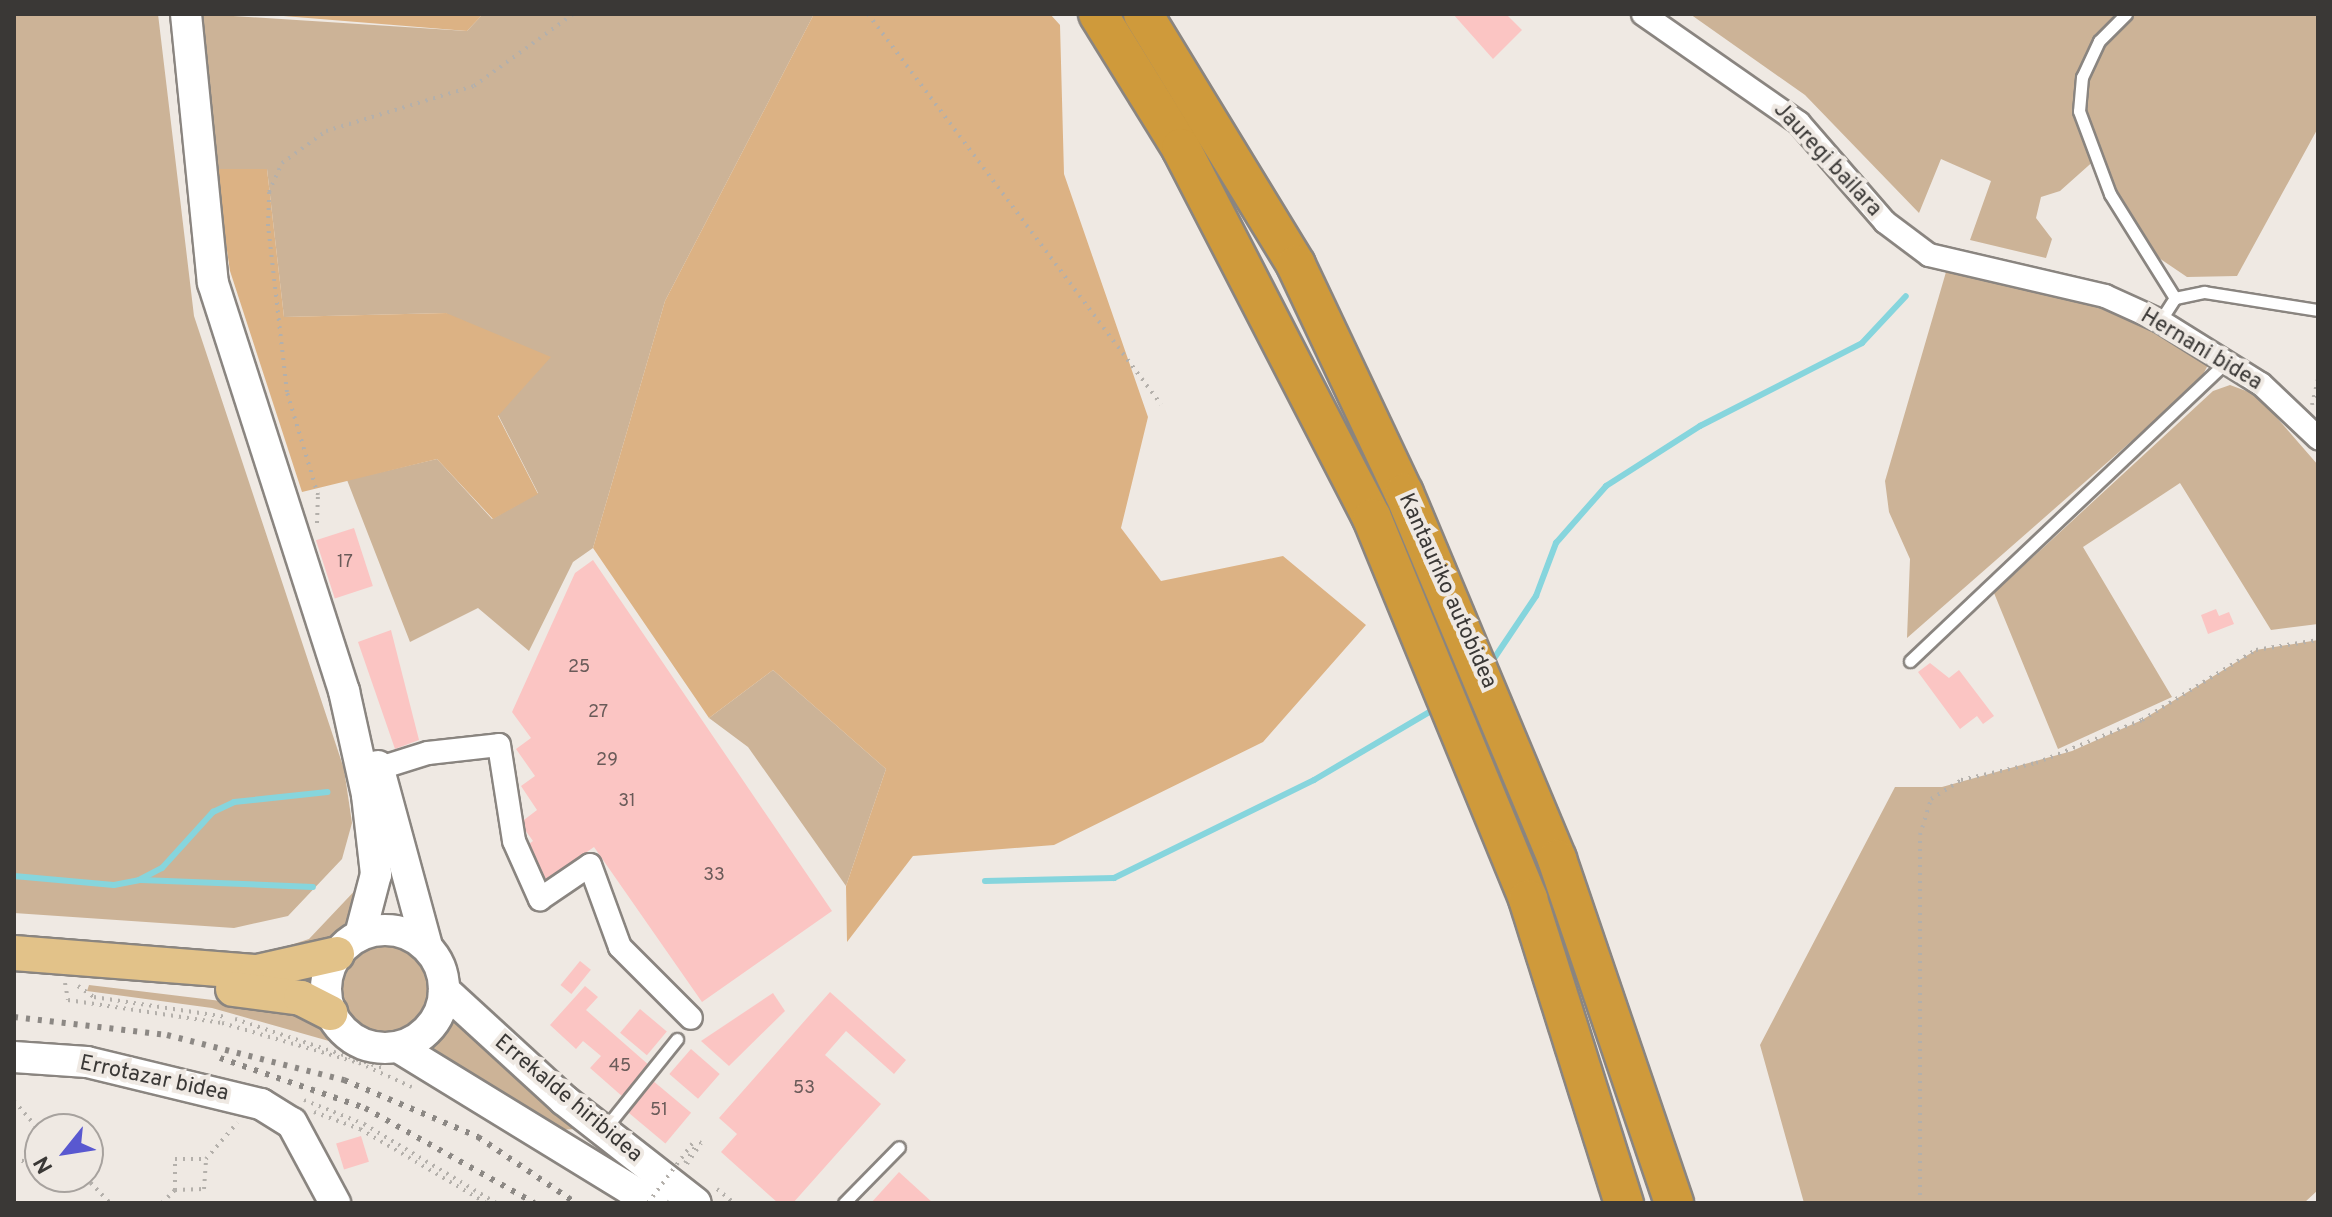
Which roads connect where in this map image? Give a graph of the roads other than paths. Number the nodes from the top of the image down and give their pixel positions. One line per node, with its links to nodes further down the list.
1 (186, 14): 13 (main road)
2 (1098, 14): 31 (highway, Kantauriko autobidea)
3 (1143, 14): 32 (highway, Kantauriko autobidea)
4 (1643, 14): 6 (street, Jauregi bailara)
5 (2126, 14): 7 (lane)
6 (1929, 255): 9 (street, Hernani bidea)
7 (2175, 298): 8 (lane); 9 (lane)
8 (2318, 310)
9 (2160, 321): 10 (street, Hernani bidea)
10 (2226, 362): 11 (street, Hernani bidea); 12 (lane)
11 (2318, 438)
12 (1910, 661)
13 (344, 691): 14 (main road); 15 (main road)
14 (380, 768): 16 (main road); 21 (street)
15 (349, 944): 16 (main road); 17 (main road); 20 (main road)
16 (427, 946): 19 (main road)
17 (14, 953)
18 (14, 968): 20 (main road)
19 (444, 990): 23 (main road); 25 (main road, Errekalde hiribidea)
20 (330, 1013): 23 (main road)
21 (691, 1018)
22 (677, 1039): 25 (lane)
23 (398, 1047): 28 (main road, Errekalde hiribidea)
24 (14, 1057): 27 (main road, Errotazar bidea)
25 (603, 1131): 29 (main road, Errekalde hiribidea)
26 (899, 1147): 30 (lane)
27 (335, 1203)
28 (648, 1203)
29 (696, 1203)
30 (844, 1203)
31 (1624, 1203)
32 (1674, 1203)

